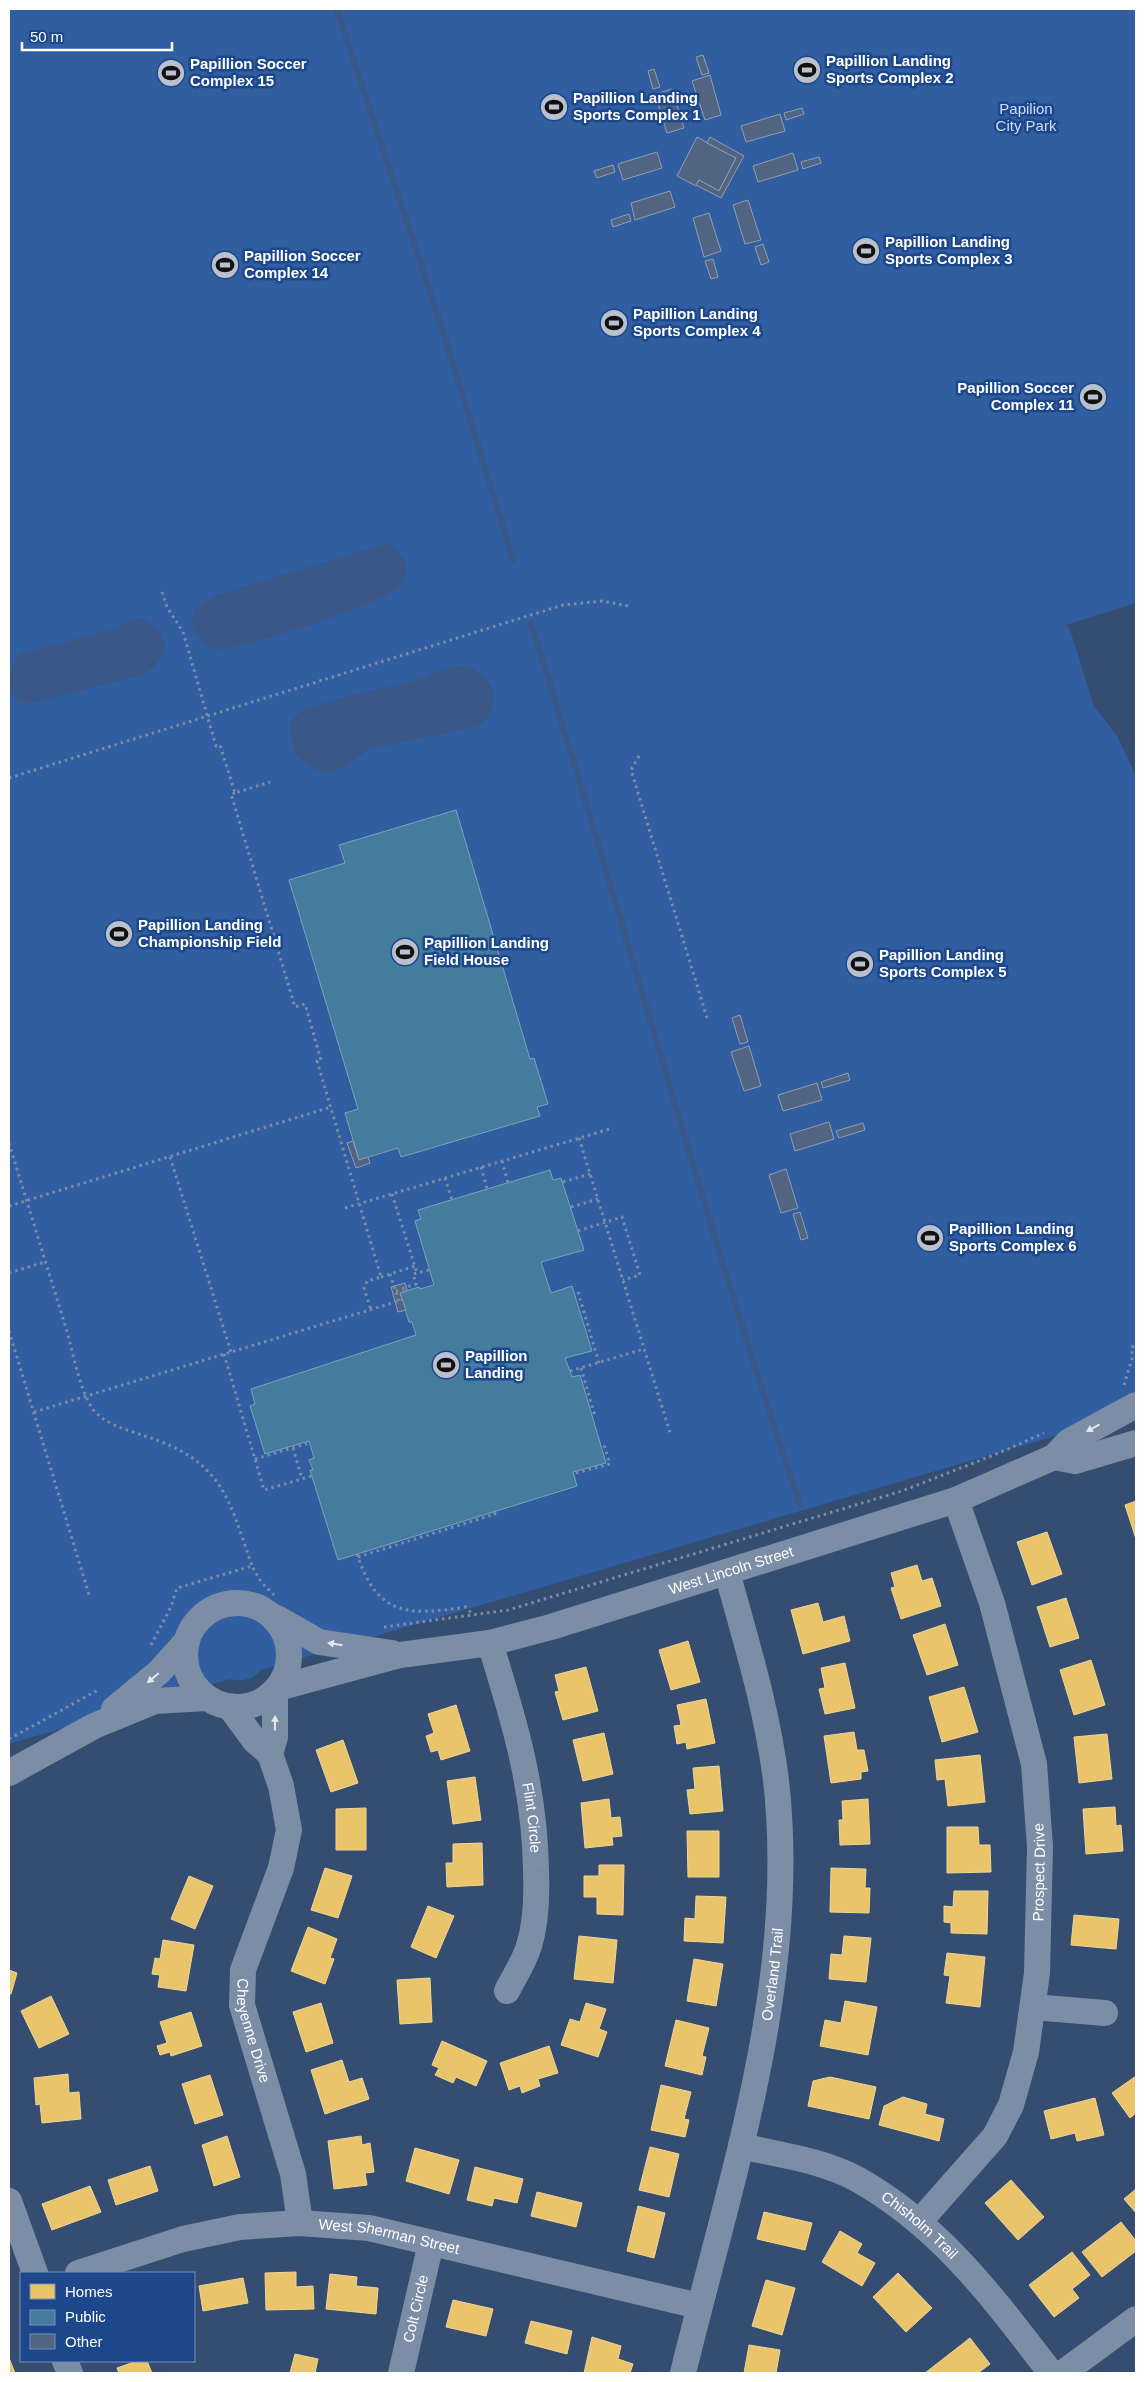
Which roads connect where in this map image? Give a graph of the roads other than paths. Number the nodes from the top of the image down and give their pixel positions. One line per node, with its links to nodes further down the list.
1 (1130, 1396): 3 (street, West Lincoln Street, one-way to 3)
2 (1136, 1443): 3 (street, West Lincoln Street)
3 (1054, 1458): 4 (street, West Lincoln Street)
4 (956, 1500): 5 (street, West Lincoln Street); 16 (street, Prospect Drive)
5 (727, 1572): 8 (street, West Lincoln Street); 18 (street, Overland Trail)
6 (278, 1609): 7 (street); 9 (street, West Lincoln Street, one-way to 6); 10 (street)
7 (186, 1642): 11 (street); 12 (street, one-way to 12)
8 (490, 1643): 9 (street, West Lincoln Street); 15 (street, Flint Circle)
9 (400, 1655): 10 (street, West Lincoln Street)
10 (277, 1690): 11 (street); 13 (street, one-way to 10)
11 (218, 1703): 12 (street); 13 (street, Cheyenne Drive)
12 (94, 1726): 14 (street)
13 (270, 1754): 21 (street, Cheyenne Drive)
14 (9, 1773)
15 (507, 1991)
16 (1033, 2007): 17 (street); 20 (street, Prospect Drive)
17 (1105, 2013)
18 (741, 2146): 20 (street, Chisholm Trail); 25 (street, Overland Trail)
19 (9, 2202): 23 (street)
20 (920, 2221): 29 (street, Chisholm Trail)
21 (300, 2222): 22 (street, West Sherman Street); 24 (street, West Sherman Street)
22 (431, 2243): 25 (street, West Sherman Street); 27 (street, Colt Circle)
23 (35, 2272)
24 (81, 2272)
25 (699, 2306): 28 (street, Overland Trail)
26 (1136, 2318): 30 (street)
27 (401, 2373)
28 (683, 2373)
29 (1051, 2373)
30 (1063, 2373)

